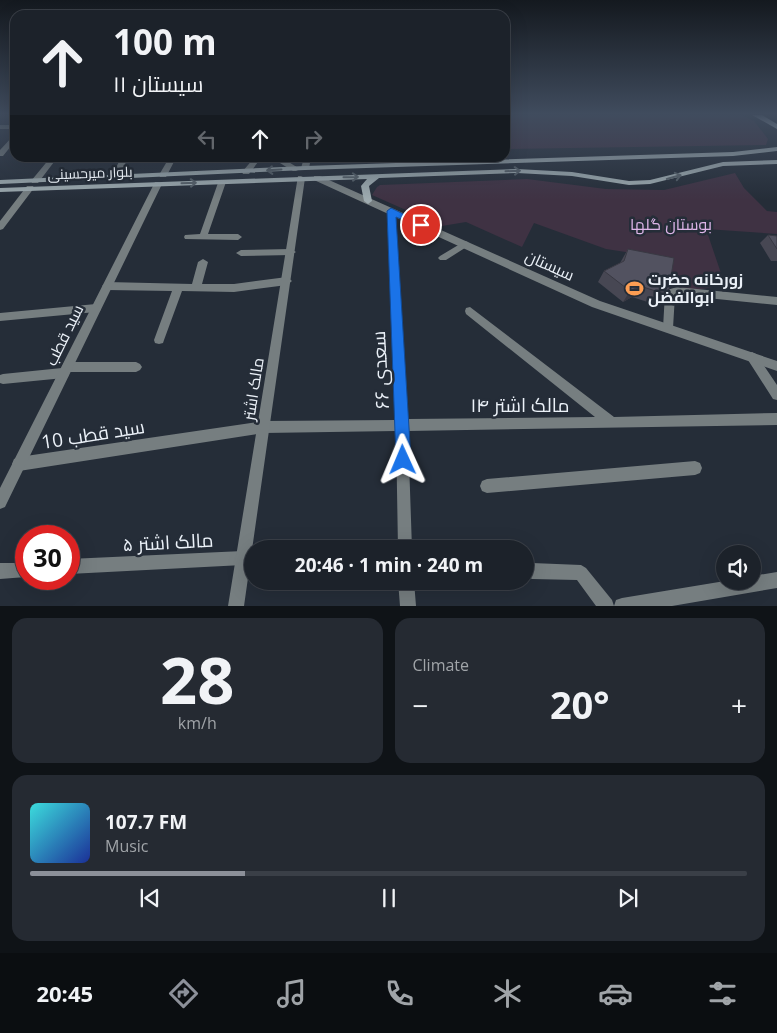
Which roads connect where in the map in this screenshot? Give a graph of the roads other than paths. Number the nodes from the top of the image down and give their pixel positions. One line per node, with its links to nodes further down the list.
1 (4, 146): 3 (street)
2 (777, 149): 4 (main road, بلوار میرحسینی)
3 (0, 154)
4 (604, 158): 5 (main road, بلوار میرحسینی); 22 (main road)
5 (564, 160): 14 (main road, بلوار میرحسینی); 15 (main road)
6 (50, 162): 21 (street)
7 (122, 162): 17 (street)
8 (170, 162): 20 (street, سید قطب)
9 (254, 162): 13 (street)
10 (285, 162): 14 (street)
11 (305, 162): 14 (street, مالک اشتر)
12 (777, 162): 22 (main road, بلوار میرحسینی, one-way to 12)
13 (246, 172): 14 (main road, بلوار میرحسینی, one-way to 13); 20 (main road, بلوار میرحسینی)
14 (301, 172): 19 (main road, بلوار میرحسینی); 24 (main road, بلوار میرحسینی); 35 (street, مالک اشتر)
15 (572, 174): 16 (main road, بلوار میرحسینی, one-way to 15); 22 (main road, بلوار میرحسینی)
16 (378, 176): 19 (main road, بلوار میرحسینی, one-way to 16); 28 (main road)
17 (114, 177): 18 (main road, بلوار میرحسینی); 20 (main road, بلوار میرحسینی)
18 (75, 178): 21 (main road, بلوار میرحسینی); 25 (main road)
19 (317, 178): 28 (street, سیستان)
20 (160, 179): 24 (main road, بلوار میرحسینی, one-way to 24); 25 (main road, بلوار میرحسینی); 40 (street, سید قطب)
21 (35, 181): 23 (main road, بلوار میرحسینی)
22 (613, 181)
23 (0, 182)
24 (222, 182): 32 (street)
25 (69, 187): 26 (main road, بلوار میرحسینی)
26 (30, 188): 27 (main road, بلوار میرحسینی); 30 (street)
27 (0, 190)
28 (368, 201): 29 (street, سیستان)
29 (391, 211): 34 (street, سیستان); 57 (street, سعدی ۶۶)
30 (0, 227)
31 (188, 237): 32 (street)
32 (202, 237): 33 (street)
33 (238, 237)
34 (465, 244): 37 (street); 47 (street, سیستان)
35 (291, 252): 36 (street); 39 (street, مالک اشتر)
36 (241, 254)
37 (443, 258)
38 (203, 262): 42 (street)
39 (287, 281): 42 (street); 58 (street, مالک اشتر)
40 (107, 286): 41 (street); 44 (street, سید قطب)
41 (178, 288): 42 (street); 48 (street)
42 (196, 288)
43 (777, 301): 47 (street)
44 (96, 308): 46 (street); 52 (street, سید قطب)
45 (470, 311): 56 (street)
46 (2, 317)
47 (668, 328): 49 (street, سیستان)
48 (159, 340)
49 (752, 357): 50 (street, سیستان); 54 (street)
50 (777, 366)
51 (136, 367): 52 (street)
52 (65, 370): 53 (street); 59 (street, سید قطب)
53 (2, 378)
54 (777, 394)
55 (777, 419): 56 (street, مالک اشتر ۱۴)
56 (612, 423): 57 (street, مالک اشتر ۱۴)
57 (402, 424): 58 (street, مالک اشتر ۱۴); 63 (street, سعدی ۶۶)
58 (264, 427): 59 (street, سید قطب 10); 64 (street, مالک اشتر)
59 (19, 464): 62 (street, سید قطب)
60 (696, 468): 61 (street)
61 (487, 486)
62 (0, 502)
63 (405, 540)
64 (243, 558): 65 (street, مالک اشتر ۵); 71 (street, مالک اشتر)
65 (80, 567)
66 (15, 570): 67 (street)
67 (0, 571)
68 (534, 571): 73 (street)
69 (777, 580): 74 (street)
70 (407, 590): 72 (street)
71 (236, 606)
72 (408, 606)
73 (606, 606)
74 (622, 606)

